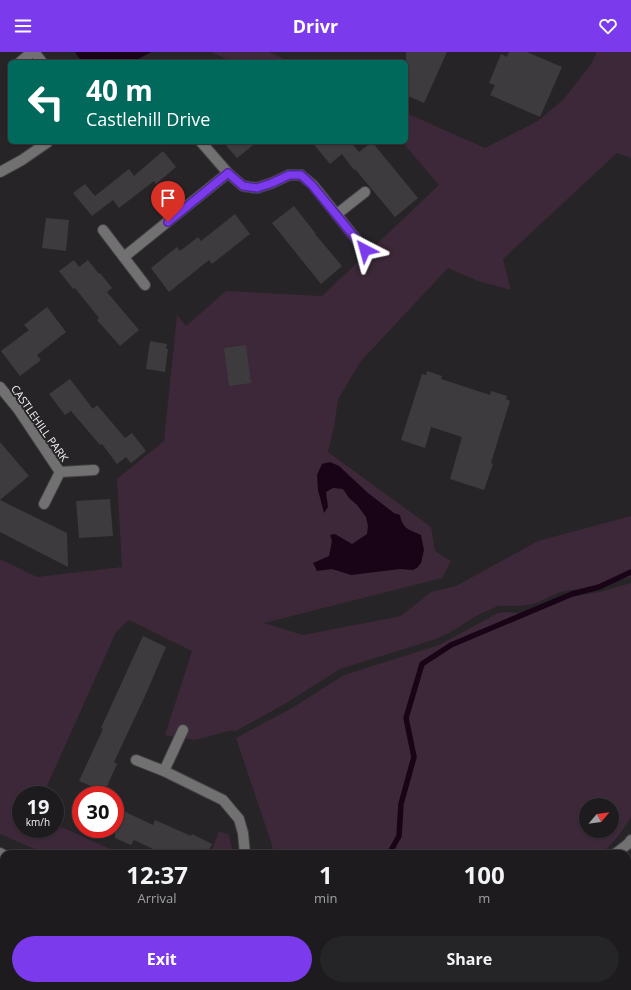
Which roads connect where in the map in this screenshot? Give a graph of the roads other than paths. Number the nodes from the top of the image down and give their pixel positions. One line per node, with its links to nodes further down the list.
1 (33, 52): 2 (street); 3 (street)
2 (23, 60)
3 (40, 60)
4 (45, 144): 6 (street)
5 (202, 144): 7 (street)
6 (0, 172)
7 (228, 173): 9 (street); 12 (street)
8 (365, 192): 9 (street)
9 (337, 214): 11 (street)
10 (103, 230): 12 (street)
11 (365, 250)
12 (124, 257): 13 (street)
13 (145, 285)
14 (0, 388): 16 (street, CASTLEHILL PARK)
15 (94, 470): 16 (street)
16 (60, 472): 17 (street)
17 (44, 504)
18 (183, 730): 20 (street)
19 (136, 760): 20 (street)
20 (164, 771): 22 (street)
21 (631, 840): 23 (street)
22 (245, 850)
23 (620, 850)

